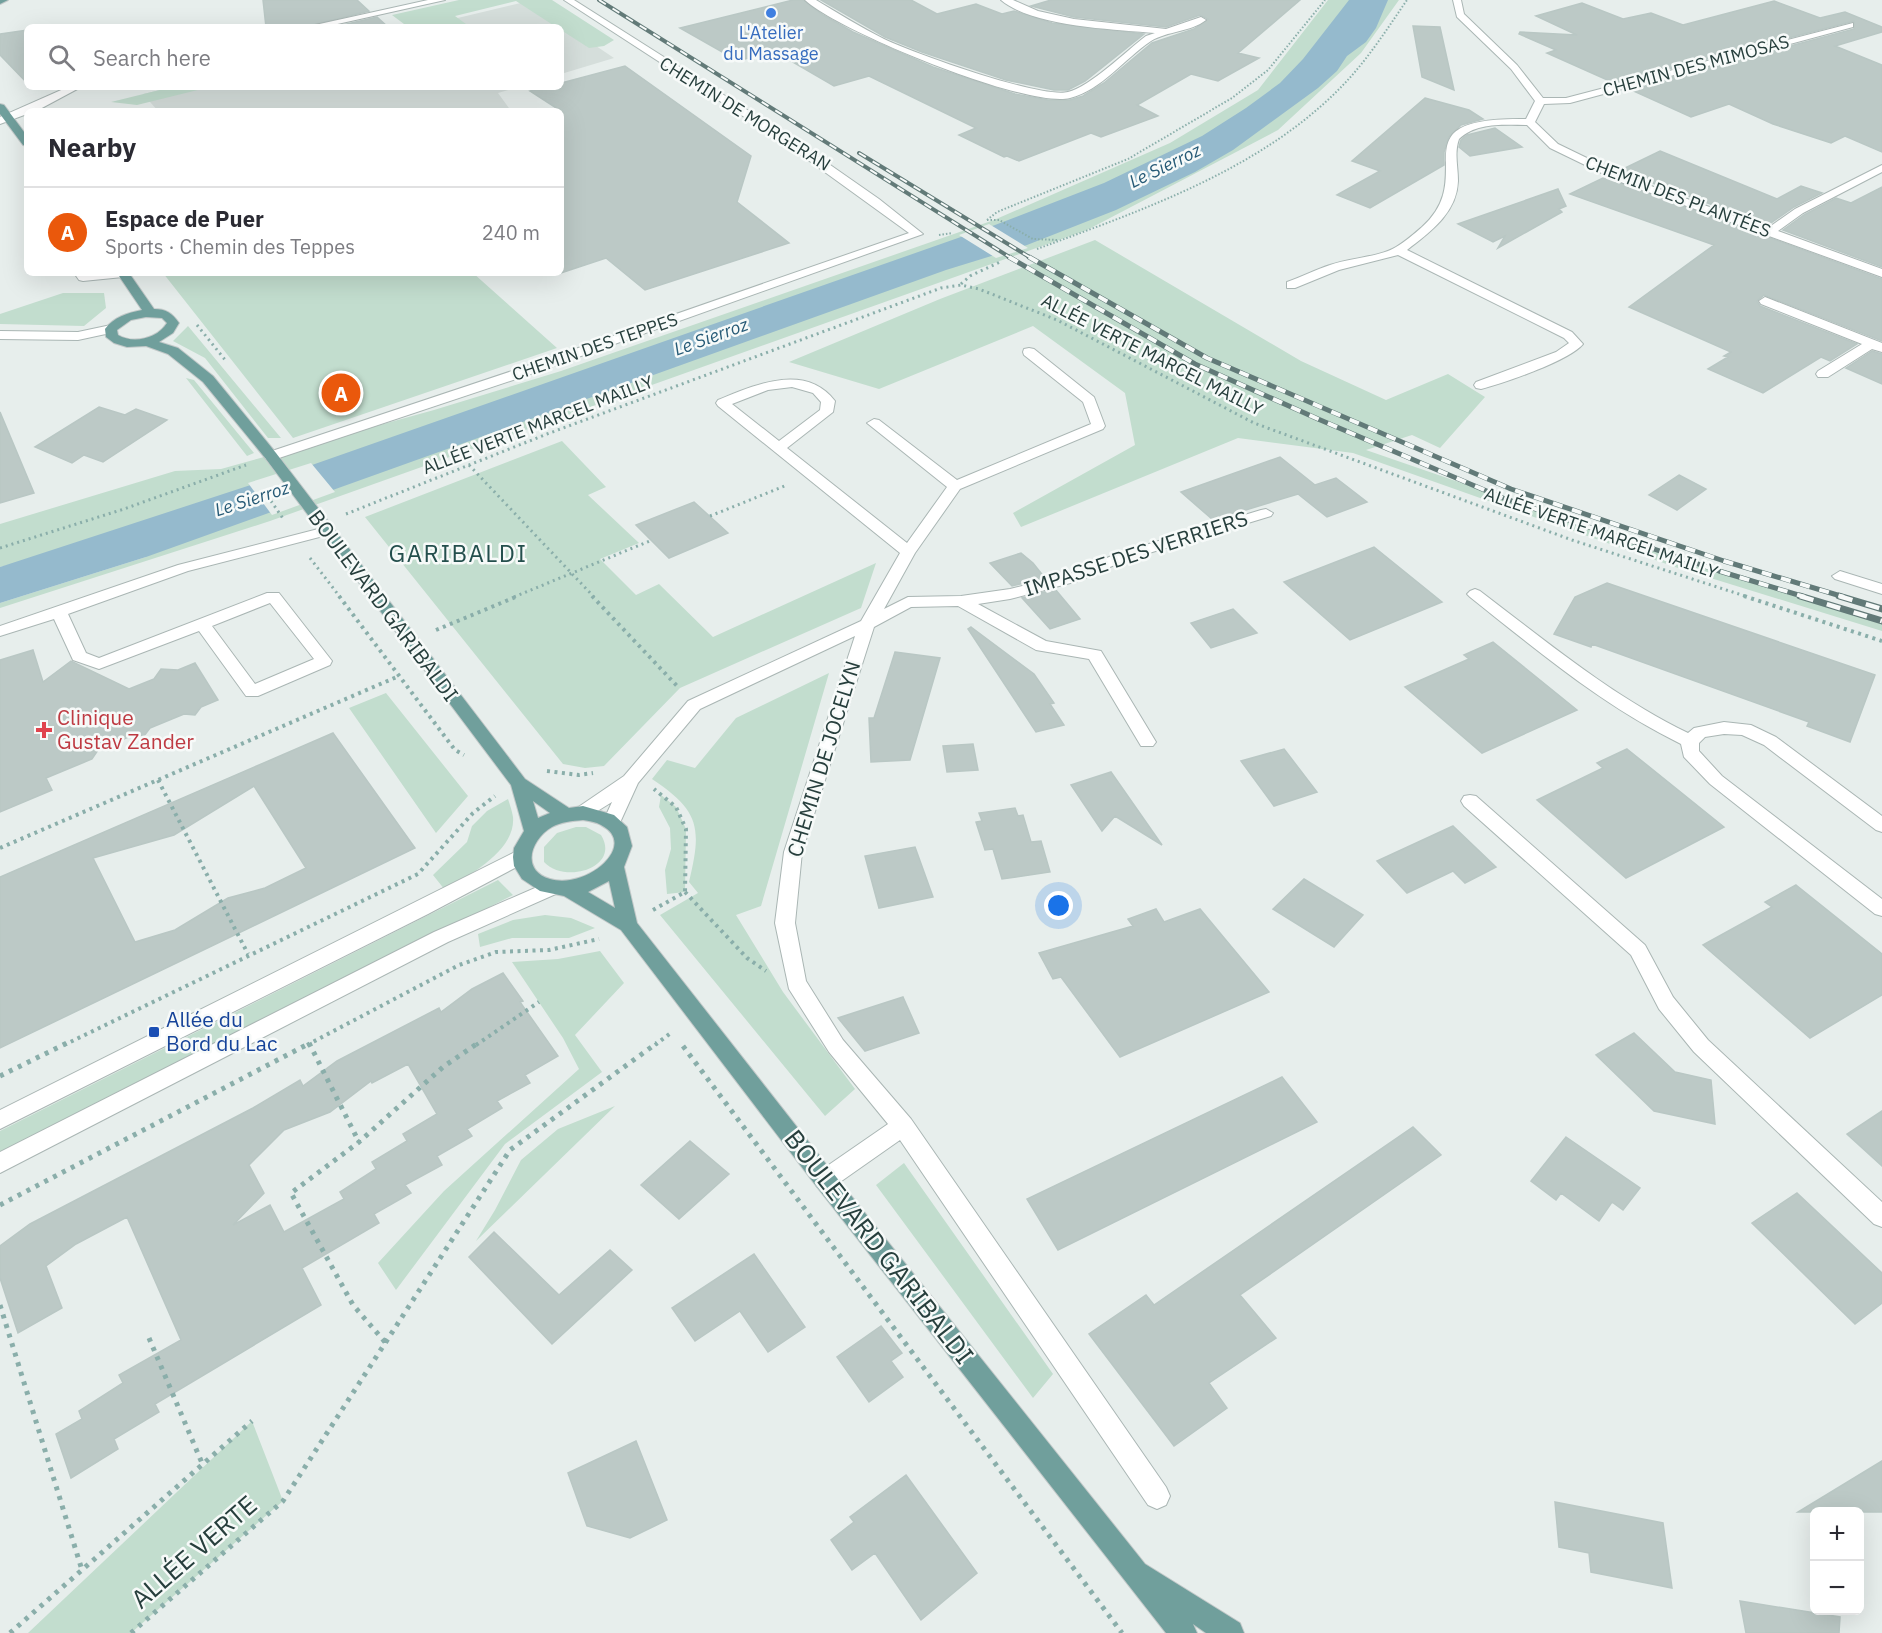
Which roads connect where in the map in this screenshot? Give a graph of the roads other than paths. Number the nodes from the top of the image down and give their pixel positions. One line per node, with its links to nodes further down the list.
1 (441, 0): 7 (street)
2 (568, 0): 20 (street, CHEMIN DE MORGERAN)
3 (809, 0): 9 (street)
4 (1005, 0): 9 (street)
5 (1457, 0): 11 (street)
6 (1201, 20): 9 (street)
7 (325, 24)
8 (1850, 25): 11 (street, CHEMIN DES MIMOSAS)
9 (1168, 32)
10 (69, 90): 13 (street)
11 (1540, 101): 16 (street)
12 (0, 107): 15 (main road)
13 (30, 108)
14 (24, 111): 15 (street)
15 (4, 120): 17 (main road)
16 (1530, 122): 19 (street, CHEMIN DES PLANTÉES); 21 (street)
17 (22, 129)
18 (1882, 168): 19 (street)
19 (1769, 232): 22 (street, CHEMIN DES PLANTÉES)
20 (917, 234): 40 (street, CHEMIN DES TEPPES)
21 (1399, 251): 24 (street); 37 (street)
22 (1882, 273)
23 (125, 276): 25 (main road)
24 (1291, 285)
25 (133, 287): 27 (main road); 28 (main road)
26 (1765, 301): 33 (street)
27 (150, 313): 28 (main road); 29 (main road)
28 (130, 317): 30 (main road)
29 (166, 332): 32 (main road); 34 (main road)
30 (111, 333): 31 (street); 32 (main road)
31 (0, 335)
32 (144, 341): 34 (main road, BOULEVARD GARIBALDI)
33 (1877, 346): 36 (street)
34 (173, 351): 40 (main road, BOULEVARD GARIBALDI)
35 (1029, 352): 41 (street)
36 (1823, 374)
37 (1481, 385)
38 (874, 423): 41 (street)
39 (780, 447): 39 (street); 44 (street)
40 (272, 459): 43 (main road, BOULEVARD GARIBALDI)
41 (955, 486): 44 (street)
42 (1266, 513): 48 (street, IMPASSE DES VERRIERS)
43 (326, 531): 49 (street); 56 (main road, BOULEVARD GARIBALDI)
44 (908, 552): 51 (street)
45 (1839, 576): 46 (street)
46 (1882, 589)
47 (1475, 594): 53 (street)
48 (961, 601): 51 (street, IMPASSE DES VERRIERS); 54 (street)
49 (59, 612): 50 (street); 52 (street)
50 (202, 624): 50 (street)
51 (867, 624): 55 (street, CHEMIN DE JOCELYN); 68 (street, CHEMIN DE JOCELYN)
52 (0, 631)
53 (1690, 741): 60 (street); 65 (street)
54 (1147, 742)
55 (630, 780): 58 (street, CHEMIN DE JOCELYN); 59 (street, CHEMIN DE JOCELYN)
56 (519, 783): 58 (main road, BOULEVARD GARIBALDI); 61 (main road, BOULEVARD GARIBALDI)
57 (1470, 801): 71 (street)
58 (574, 814): 59 (main road); 61 (main road)
59 (612, 822): 63 (main road)
60 (1882, 825)
61 (534, 832): 62 (main road)
62 (521, 855): 64 (main road); 67 (street)
63 (615, 868): 64 (main road); 66 (main road, BOULEVARD GARIBALDI)
64 (560, 888): 66 (main road, BOULEVARD GARIBALDI); 69 (street)
65 (1882, 909)
66 (628, 925): 70 (main road, BOULEVARD GARIBALDI)
67 (0, 1120)
68 (903, 1126): 70 (street); 72 (street, CHEMIN DE JOCELYN)
69 (0, 1163)
70 (825, 1180): 73 (main road, BOULEVARD GARIBALDI)
71 (1882, 1217)
72 (1157, 1496)
73 (1131, 1568): 74 (main road, BOULEVARD GARIBALDI); 75 (main road, BOULEVARD GARIBALDI)
74 (1184, 1633)
75 (1230, 1633)

